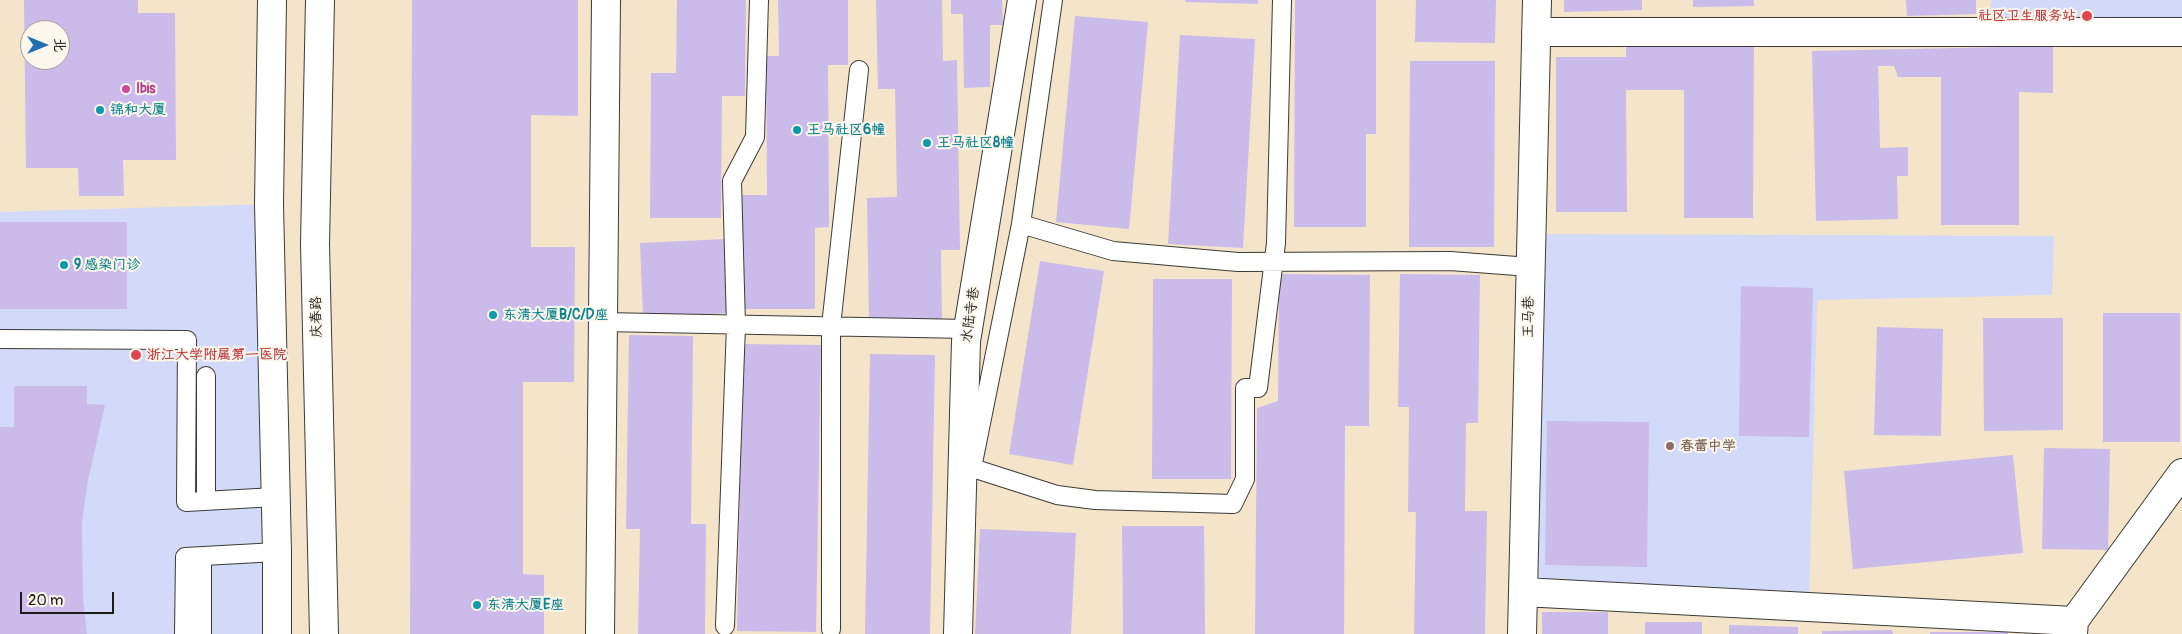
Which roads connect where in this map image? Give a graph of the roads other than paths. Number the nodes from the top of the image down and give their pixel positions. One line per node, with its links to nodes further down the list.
1 (272, 0): 23 (street)
2 (320, 0): 34 (street, 庆春路)
3 (606, 0): 15 (street)
4 (760, 0): 16 (lane)
5 (1022, 0): 18 (street, 水陆寺巷)
6 (1053, 0): 12 (lane)
7 (1282, 0): 13 (lane)
8 (1537, 0): 9 (street, 王马巷)
9 (1536, 32): 10 (street); 14 (street, 王马巷)
10 (2182, 32)
11 (859, 70): 17 (lane)
12 (1020, 224): 13 (lane); 21 (lane)
13 (1273, 262): 14 (lane); 21 (lane)
14 (1530, 267): 27 (street, 王马巷)
15 (603, 322): 16 (lane); 35 (street)
16 (736, 325): 17 (lane); 28 (lane)
17 (831, 326): 18 (lane); 30 (lane)
18 (968, 329): 21 (street, 水陆寺巷)
19 (0, 339): 24 (lane)
20 (206, 376): 24 (lane)
21 (968, 467): 36 (street, 水陆寺巷)
22 (2182, 473): 29 (street)
23 (275, 497): 24 (lane); 25 (street)
24 (206, 501)
25 (277, 552): 26 (lane); 33 (street)
26 (202, 556): 31 (lane); 32 (lane)
27 (1523, 592): 29 (street); 37 (street, 王马巷)
28 (725, 626)
29 (2073, 628)
30 (831, 629)
31 (184, 634)
32 (202, 634)
33 (277, 634)
34 (324, 634)
35 (600, 634)
36 (958, 634)
37 (1522, 634)

